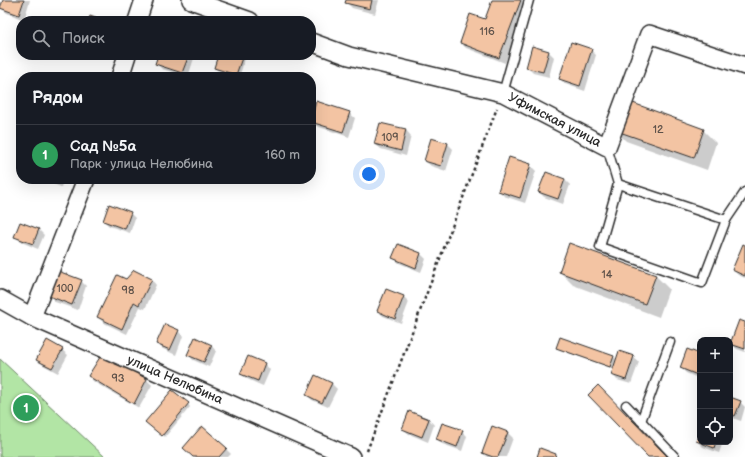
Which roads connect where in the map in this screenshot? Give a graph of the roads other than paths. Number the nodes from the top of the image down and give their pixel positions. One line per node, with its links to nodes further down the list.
1 (144, 0): 4 (street)
2 (191, 0): 5 (street)
3 (529, 0): 10 (lane)
4 (139, 16)
5 (236, 16)
6 (316, 44): 10 (street, Уфимская улица)
7 (125, 60): 9 (street)
8 (745, 66): 11 (street, Уфимская улица)
9 (121, 72)
10 (502, 93): 11 (street, Уфимская улица)
11 (607, 147): 13 (lane)
12 (84, 184): 17 (street)
13 (618, 184): 15 (lane); 15 (lane)
14 (745, 192): 15 (lane)
15 (726, 220)
16 (0, 299): 17 (street, улица Нелюбина)
17 (32, 316): 21 (street, улица Нелюбина)
18 (670, 342): 20 (lane)
19 (626, 405): 20 (lane)
20 (641, 421): 22 (lane)
21 (351, 457)
22 (675, 457)

